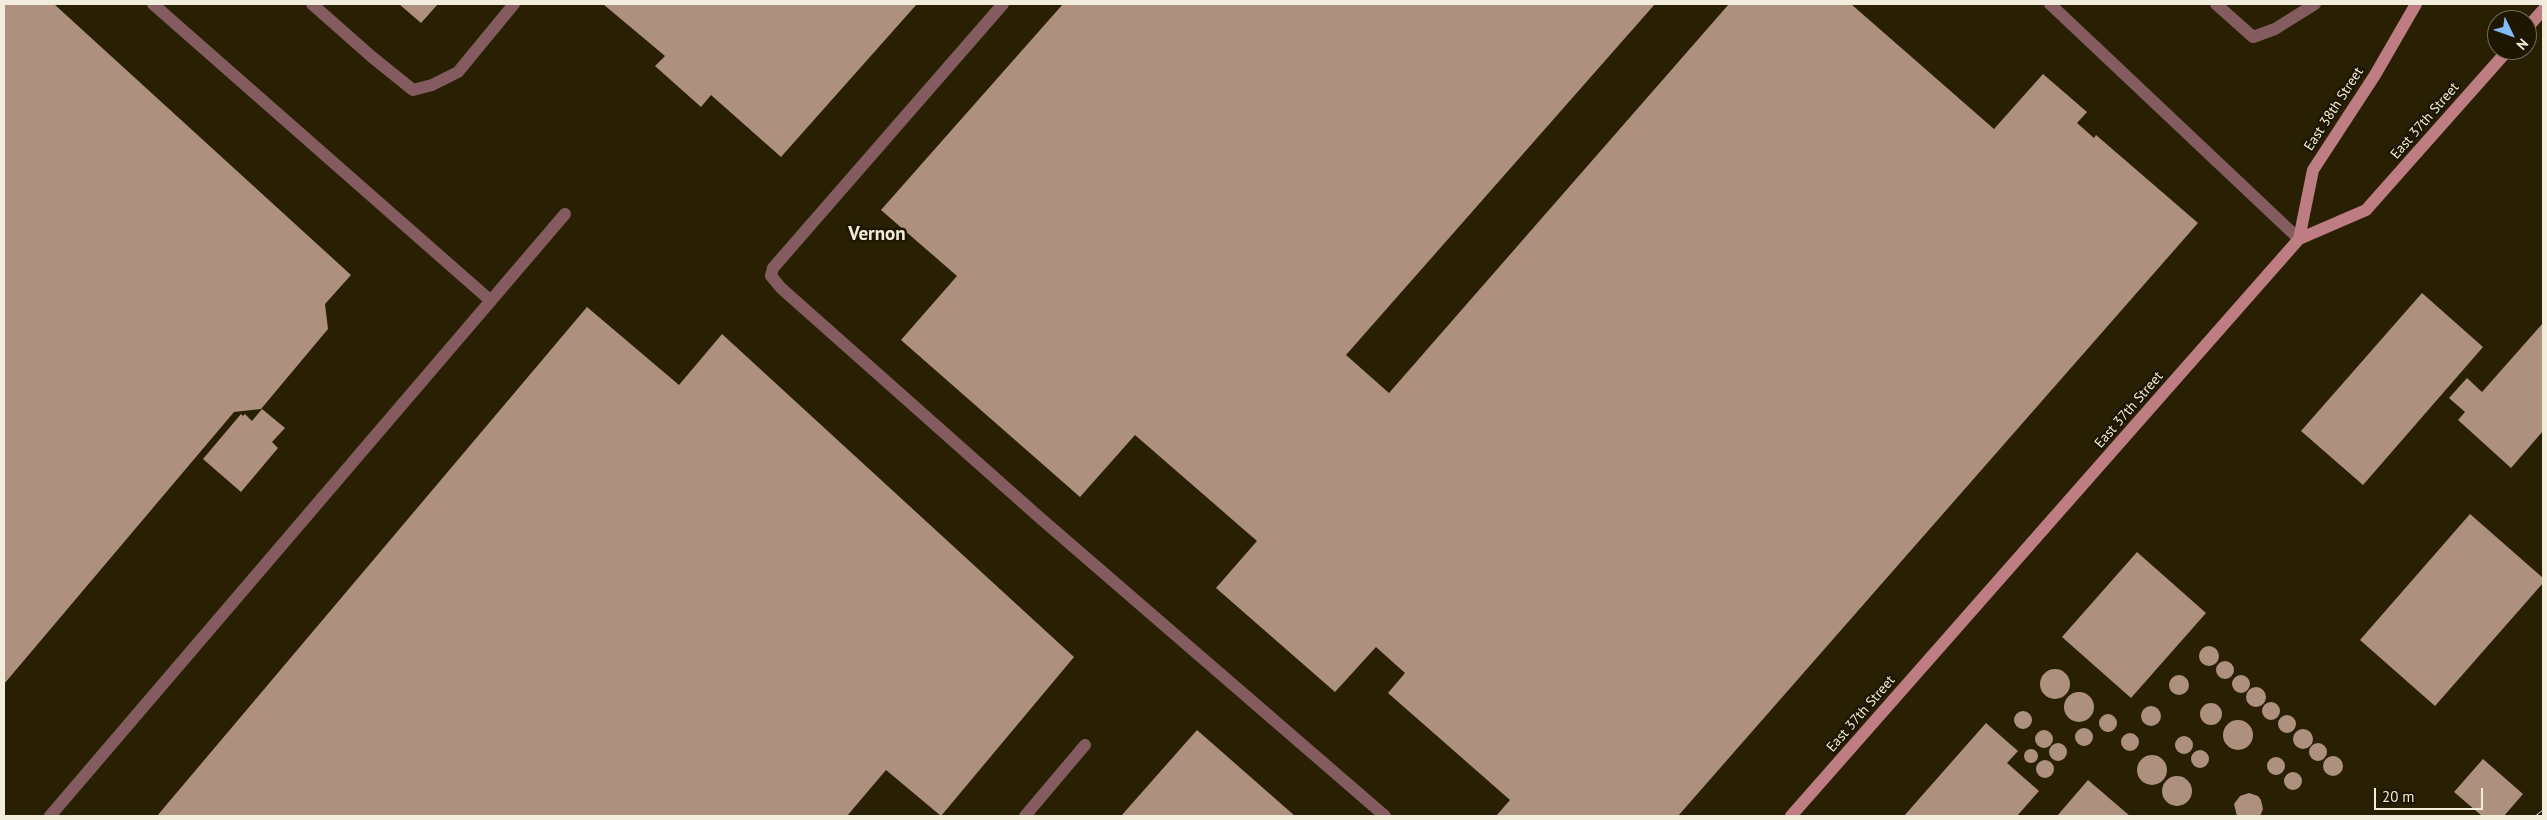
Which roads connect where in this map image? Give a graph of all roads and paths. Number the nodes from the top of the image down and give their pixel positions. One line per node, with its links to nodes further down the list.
1 (153, 4): 12 (lane)
2 (312, 4): 3 (lane)
3 (514, 4)
4 (1003, 4): 16 (lane)
5 (2050, 4): 11 (lane)
6 (2216, 4): 7 (lane)
7 (2315, 4)
8 (2416, 4): 11 (main road, East 38th Street)
9 (2499, 60): 11 (main road, East 37th Street)
10 (566, 214): 12 (lane)
11 (2298, 239): 17 (main road, East 37th Street)
12 (491, 301): 14 (lane)
13 (1086, 745): 15 (lane)
14 (50, 816)
15 (1025, 816)
16 (1385, 816)
17 (1792, 816)

